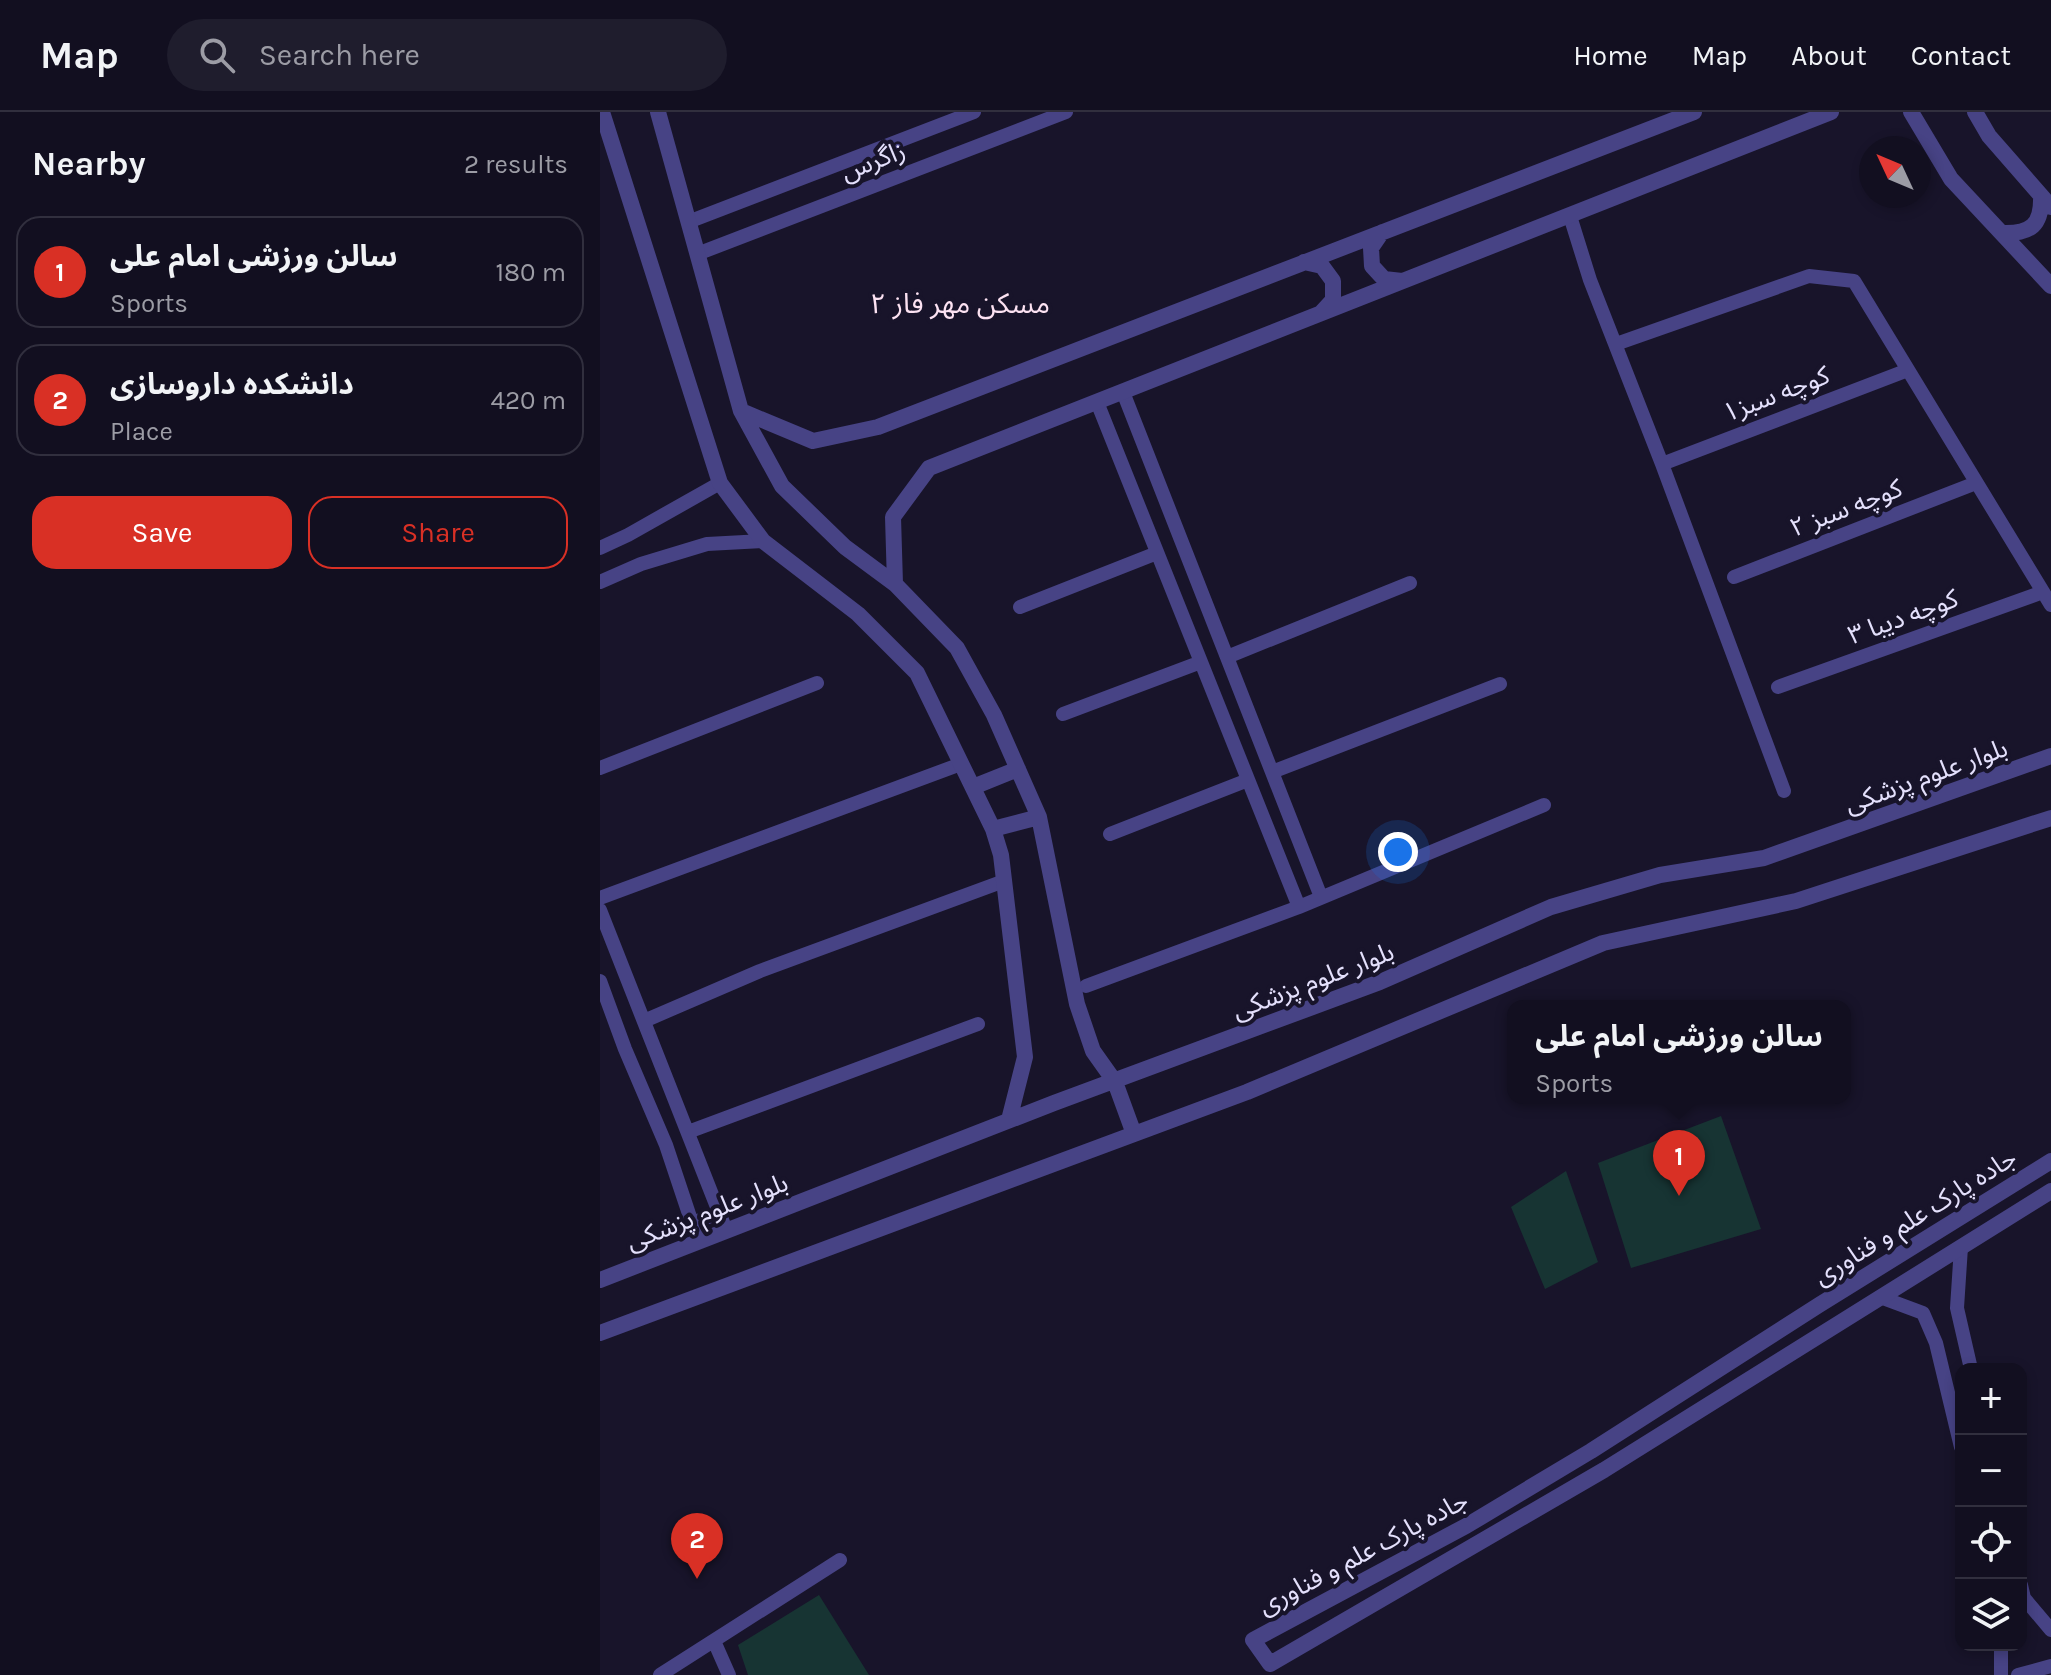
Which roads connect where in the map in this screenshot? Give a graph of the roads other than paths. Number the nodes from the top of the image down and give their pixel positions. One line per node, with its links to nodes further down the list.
1 (602, 112): 27 (street)
2 (658, 112): 13 (street)
3 (925, 112): 10 (street)
4 (974, 112): 10 (street, زاگرس)
5 (1066, 112): 16 (street, زاگرس)
6 (1694, 112): 14 (street)
7 (1831, 112): 12 (street)
8 (1911, 112): 15 (street)
9 (1975, 112): 11 (street)
10 (932, 128): 13 (street, زاگرس)
11 (2046, 202): 15 (street)
12 (1570, 216): 18 (street); 21 (street)
13 (688, 222): 16 (street)
14 (1382, 232): 17 (street); 18 (street)
15 (2002, 233): 19 (street)
16 (697, 254): 25 (street)
17 (1304, 262): 20 (street); 25 (street)
18 (1402, 281): 20 (street)
19 (2051, 286)
20 (1320, 314): 23 (street)
21 (1616, 344): 22 (street); 26 (street)
22 (1908, 370): 26 (street, کوچه سبز۱); 28 (street)
23 (1123, 392): 24 (street); 38 (street)
24 (1097, 402): 31 (street); 35 (street)
25 (741, 411): 35 (street)
26 (1662, 464): 51 (street)
27 (720, 483): 29 (street); 30 (street)
28 (1976, 483): 32 (street, کوچه سبز ۲); 36 (street)
29 (763, 541): 33 (street); 45 (street)
30 (600, 548)
31 (1157, 553): 37 (street); 39 (street)
32 (1734, 577)
33 (600, 582)
34 (1410, 583): 38 (street)
35 (895, 584): 47 (street)
36 (2047, 599): 42 (street, کوچه دیبا ۳)
37 (1020, 607)
38 (1227, 657): 48 (street)
39 (1201, 662): 43 (street); 49 (street)
40 (817, 683): 46 (street)
41 (1500, 684): 48 (street)
42 (1778, 687)
43 (1063, 714)
44 (2051, 756): 66 (street, بلوار علوم پزشکی)
45 (961, 764): 50 (street); 59 (street)
46 (600, 768)
47 (1018, 769): 50 (street); 53 (street)
48 (1272, 772): 58 (street)
49 (1248, 780): 56 (street); 60 (street)
50 (973, 787): 55 (street)
51 (1784, 791)
52 (1544, 805): 58 (street)
53 (1039, 817): 55 (street); 66 (street)
54 (2051, 818): 69 (street)
55 (993, 829): 57 (street)
56 (1110, 834)
57 (1004, 881): 64 (street); 67 (street)
58 (1321, 897): 60 (street)
59 (600, 898)
60 (1299, 907): 63 (street)
61 (600, 910): 64 (street)
62 (600, 981): 73 (street)
63 (1086, 986)
64 (644, 1021): 68 (street)
65 (978, 1024): 68 (street)
66 (1115, 1082): 67 (street, بلوار علوم پزشکی); 69 (street)
67 (1009, 1120): 74 (street, بلوار علوم پزشکی)
68 (688, 1132): 72 (street)
69 (1134, 1134): 79 (street)
70 (2051, 1161): 82 (street, جاده پارک علم و فناوری)
71 (2051, 1191): 76 (street, جاده پارک علم و فناوری)
72 (719, 1213): 73 (street); 74 (street)
73 (692, 1223): 75 (street)
74 (726, 1230): 75 (street, بلوار علوم پزشکی)
75 (698, 1241): 77 (street, بلوار علوم پزشکی)
76 (1961, 1247): 78 (street, جاده پارک علم و فناوری); 80 (street)
77 (600, 1280)
78 (1880, 1297): 81 (street); 83 (street, جاده پارک علم و فناوری)
79 (600, 1333)
80 (1970, 1363)
81 (1958, 1435)
82 (1591, 1451): 83 (street); 83 (street, جاده پارک علم و فناوری)
83 (1604, 1470)
84 (840, 1560): 87 (street)
85 (2027, 1602): 86 (street)
86 (2051, 1630)
87 (714, 1641): 90 (street); 91 (street)
88 (2001, 1651): 92 (street)
89 (2051, 1666): 93 (street)
90 (660, 1675)
91 (729, 1675)
92 (2001, 1675)
93 (2018, 1675)

